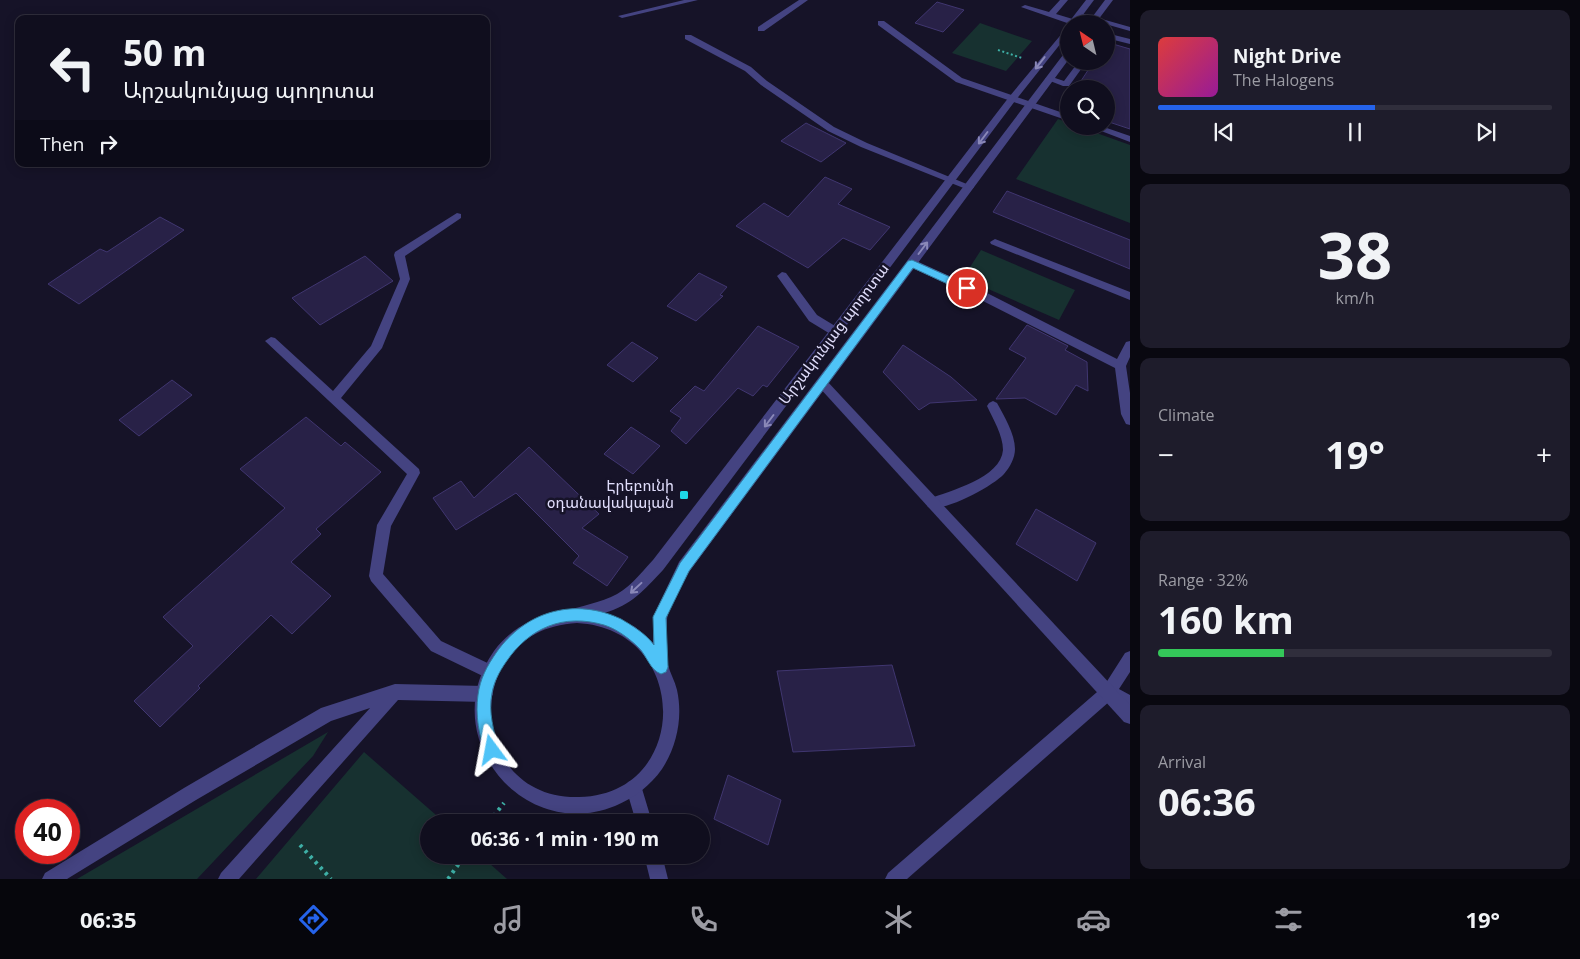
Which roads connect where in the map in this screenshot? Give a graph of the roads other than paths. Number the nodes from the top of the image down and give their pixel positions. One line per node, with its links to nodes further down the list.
1 (694, 0): 10 (street)
2 (804, 0): 14 (street)
3 (1064, 0): 8 (street)
4 (1090, 0): 7 (street, Արշակունյաց պողոտա)
5 (1109, 0): 9 (street)
6 (1025, 7): 8 (street)
7 (1080, 14)
8 (1051, 15): 11 (street)
9 (1098, 15)
10 (622, 16)
11 (1060, 19)
12 (881, 23): 23 (street)
13 (1115, 26): 15 (street)
14 (761, 29)
15 (1130, 29)
16 (688, 37): 28 (street)
17 (1060, 38): 23 (street, Արշակունյաց պողոտա, one-way to 23)
18 (1115, 38): 19 (street)
19 (1130, 42)
20 (1060, 65): 22 (street, Արշակունյաց պողոտա)
21 (1076, 70): 22 (street)
22 (1050, 79): 24 (street, Արշակունյաց պողոտա)
23 (1012, 99): 24 (street); 28 (street, Արշակունյաց պողոտա, one-way to 28)
24 (1030, 105): 25 (street); 29 (street, Արշակունյաց պողոտա)
25 (1060, 115)
26 (1115, 134): 27 (street)
27 (1130, 139)
28 (951, 180): 29 (street); 35 (street, Արշակունյաց պողոտա)
29 (969, 187): 32 (street, Արշակունյաց պողոտա, one-way to 29)
30 (457, 216): 41 (street)
31 (995, 242): 34 (street)
32 (912, 263): 38 (street); 40 (street, Արշակունյաց պողոտա)
33 (782, 276): 35 (street)
34 (1130, 296)
35 (836, 332): 39 (street, Արշակունյաց պողոտա)
36 (271, 341): 41 (street)
37 (1130, 345): 38 (street)
38 (1120, 366): 43 (street)
39 (808, 369): 40 (street); 45 (street, Արշակունյաց պողոտա, one-way to 45)
40 (822, 383): 44 (street); 47 (street, Արշակունյաց պողոտա)
41 (334, 398): 48 (street)
42 (993, 406): 44 (street)
43 (1130, 420)
44 (933, 503): 49 (street)
45 (579, 614): 47 (street); 48 (street)
46 (1130, 658): 49 (street)
47 (661, 667): 54 (street)
48 (491, 672): 51 (street)
49 (1109, 691): 52 (street); 53 (street); 60 (street)
50 (394, 692): 51 (street); 57 (street); 58 (street)
51 (485, 694): 54 (street)
52 (1130, 702)
53 (1130, 716)
54 (634, 788): 55 (street)
55 (642, 814)
56 (655, 864): 59 (street)
57 (51, 879)
58 (227, 879)
59 (659, 879)
60 (894, 879)

